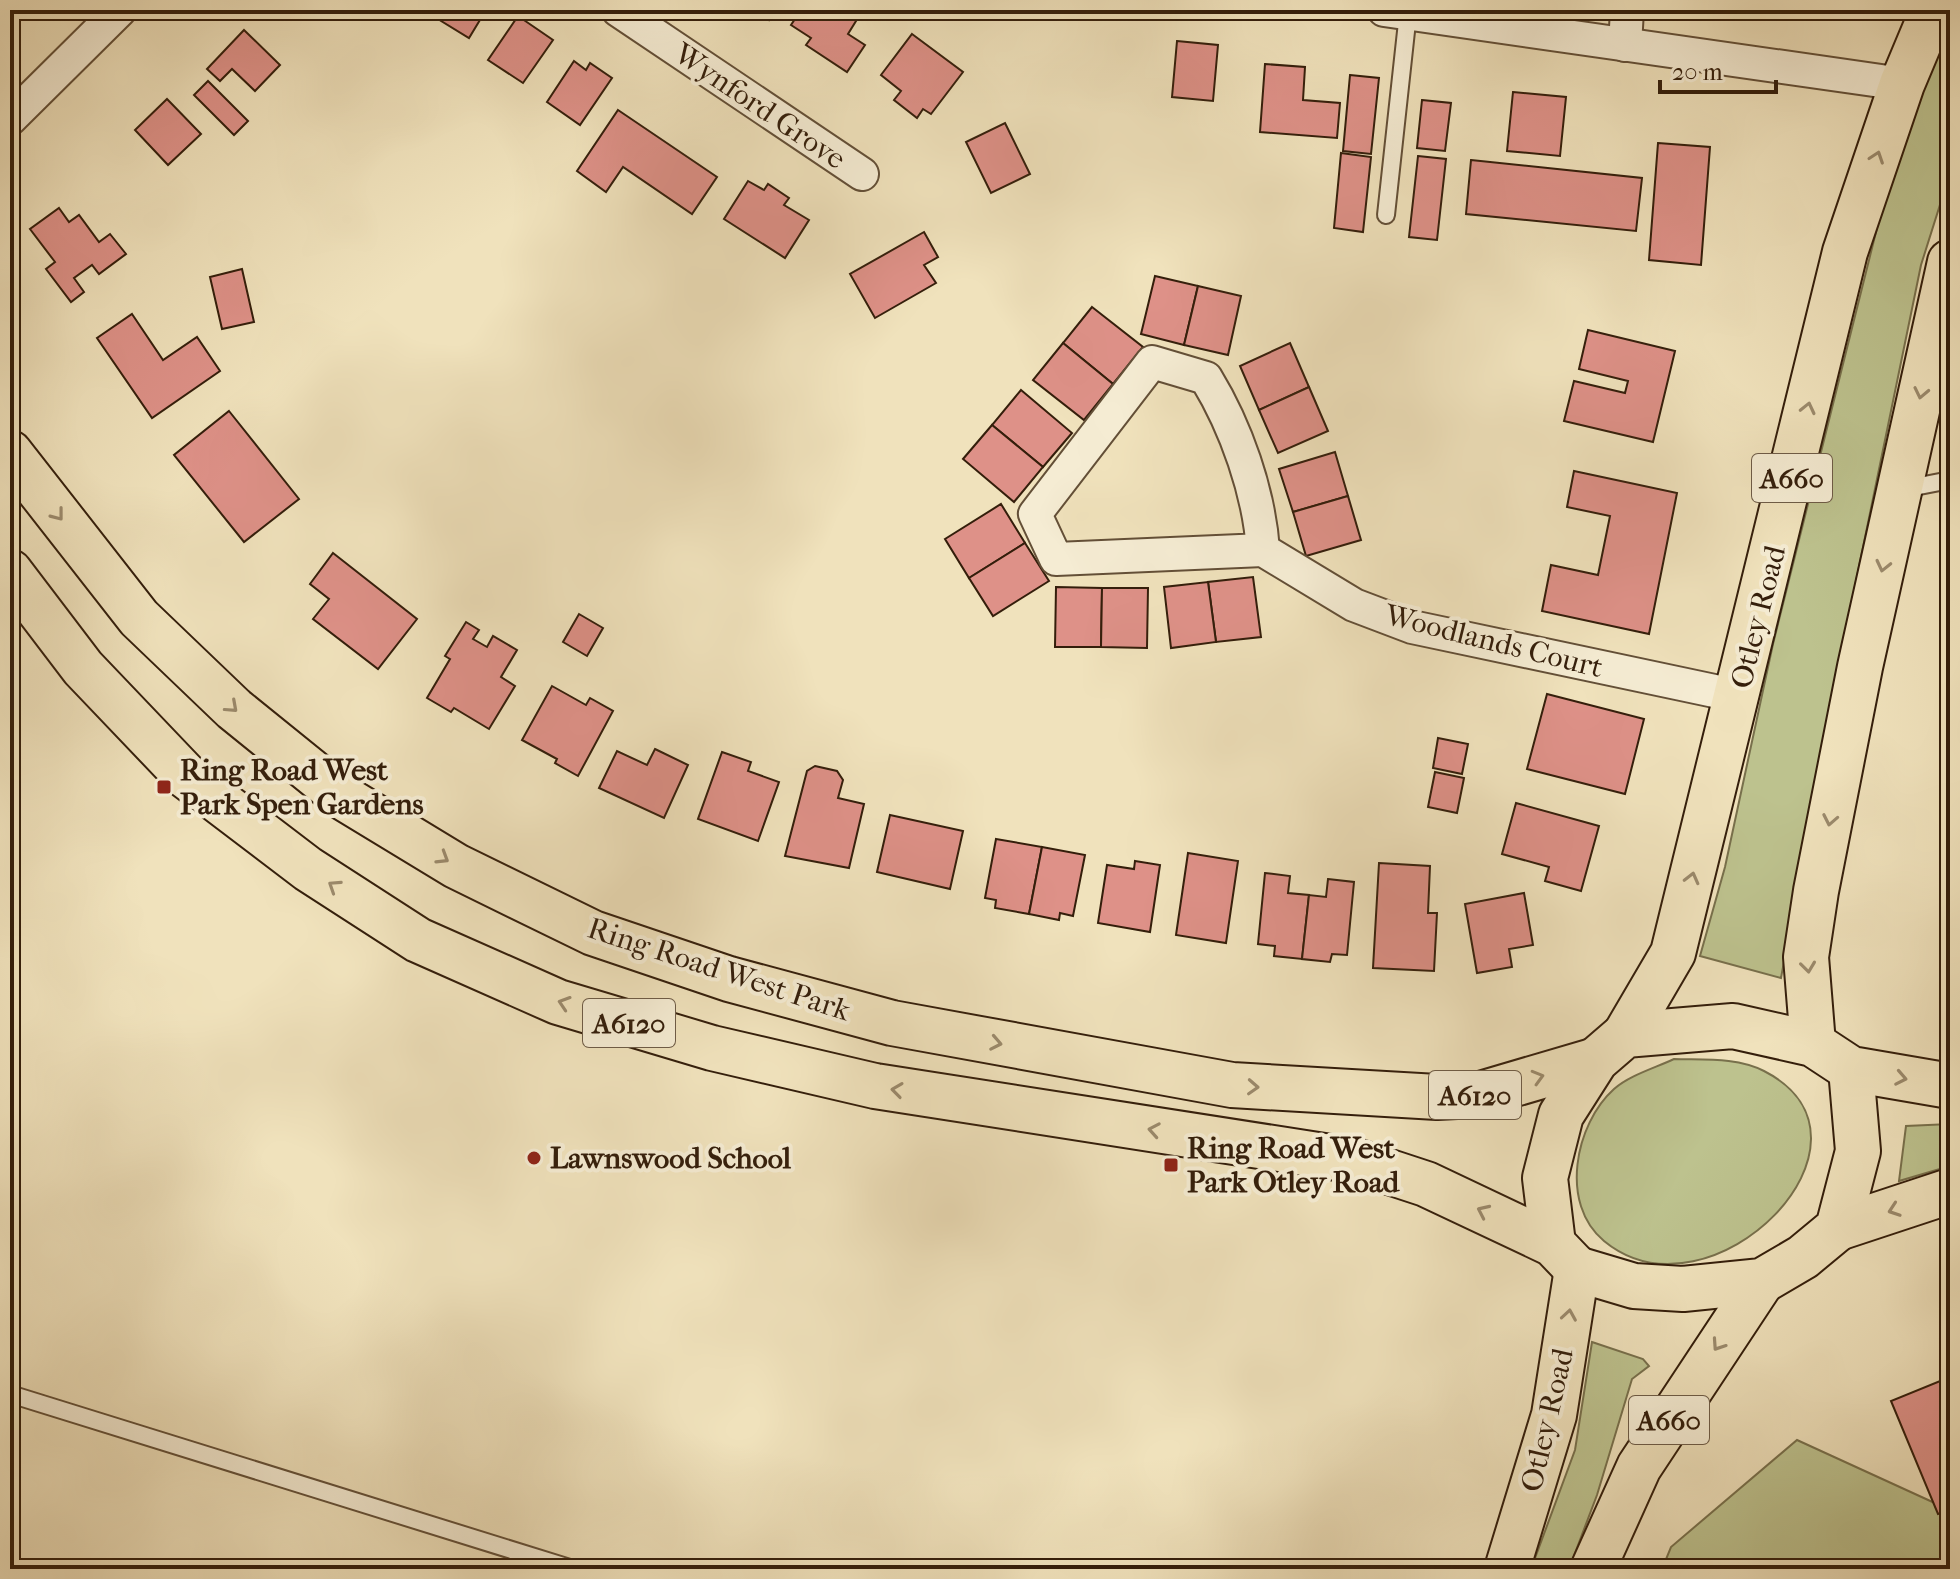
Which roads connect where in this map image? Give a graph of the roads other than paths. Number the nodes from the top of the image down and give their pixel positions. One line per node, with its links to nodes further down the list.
1 (120, 10): 8 (street)
2 (618, 10): 9 (street, Wynford Grove)
3 (1627, 10): 6 (street)
4 (1933, 10): 7 (highway, Otley Road / A660)
5 (1396, 12): 6 (street); 10 (lane)
6 (1625, 45): 7 (street)
7 (1902, 84): 17 (highway, Otley Road / A660, one-way to 7)
8 (10, 119)
9 (862, 174)
10 (1386, 215)
11 (1950, 262): 14 (highway, one-way to 14)
12 (10, 453): 19 (highway, Ring Road West Park / A6120, one-way to 19)
13 (1950, 480): 14 (lane)
14 (1900, 490): 18 (highway, one-way to 18)
15 (1263, 550): 15 (street); 17 (street, Woodlands Court)
16 (10, 572): 24 (highway, A6120, one-way to 16)
17 (1738, 696): 19 (highway, Otley Road / A660, one-way to 17)
18 (1813, 1044): 19 (highway, A6120); 20 (highway, A6120)
19 (1611, 1048): 24 (highway, A6120)
20 (1851, 1069): 21 (highway, A6120, one-way to 21); 23 (highway)
21 (1950, 1086)
22 (1950, 1191): 23 (highway, A6120, one-way to 23)
23 (1838, 1228): 25 (highway, A6120)
24 (1565, 1257): 25 (highway, A6120); 28 (highway, Otley Road, one-way to 24)
25 (1762, 1281): 29 (highway, A660, one-way to 29)
26 (10, 1394): 27 (lane)
27 (573, 1569)
28 (1507, 1569)
29 (1593, 1569)

